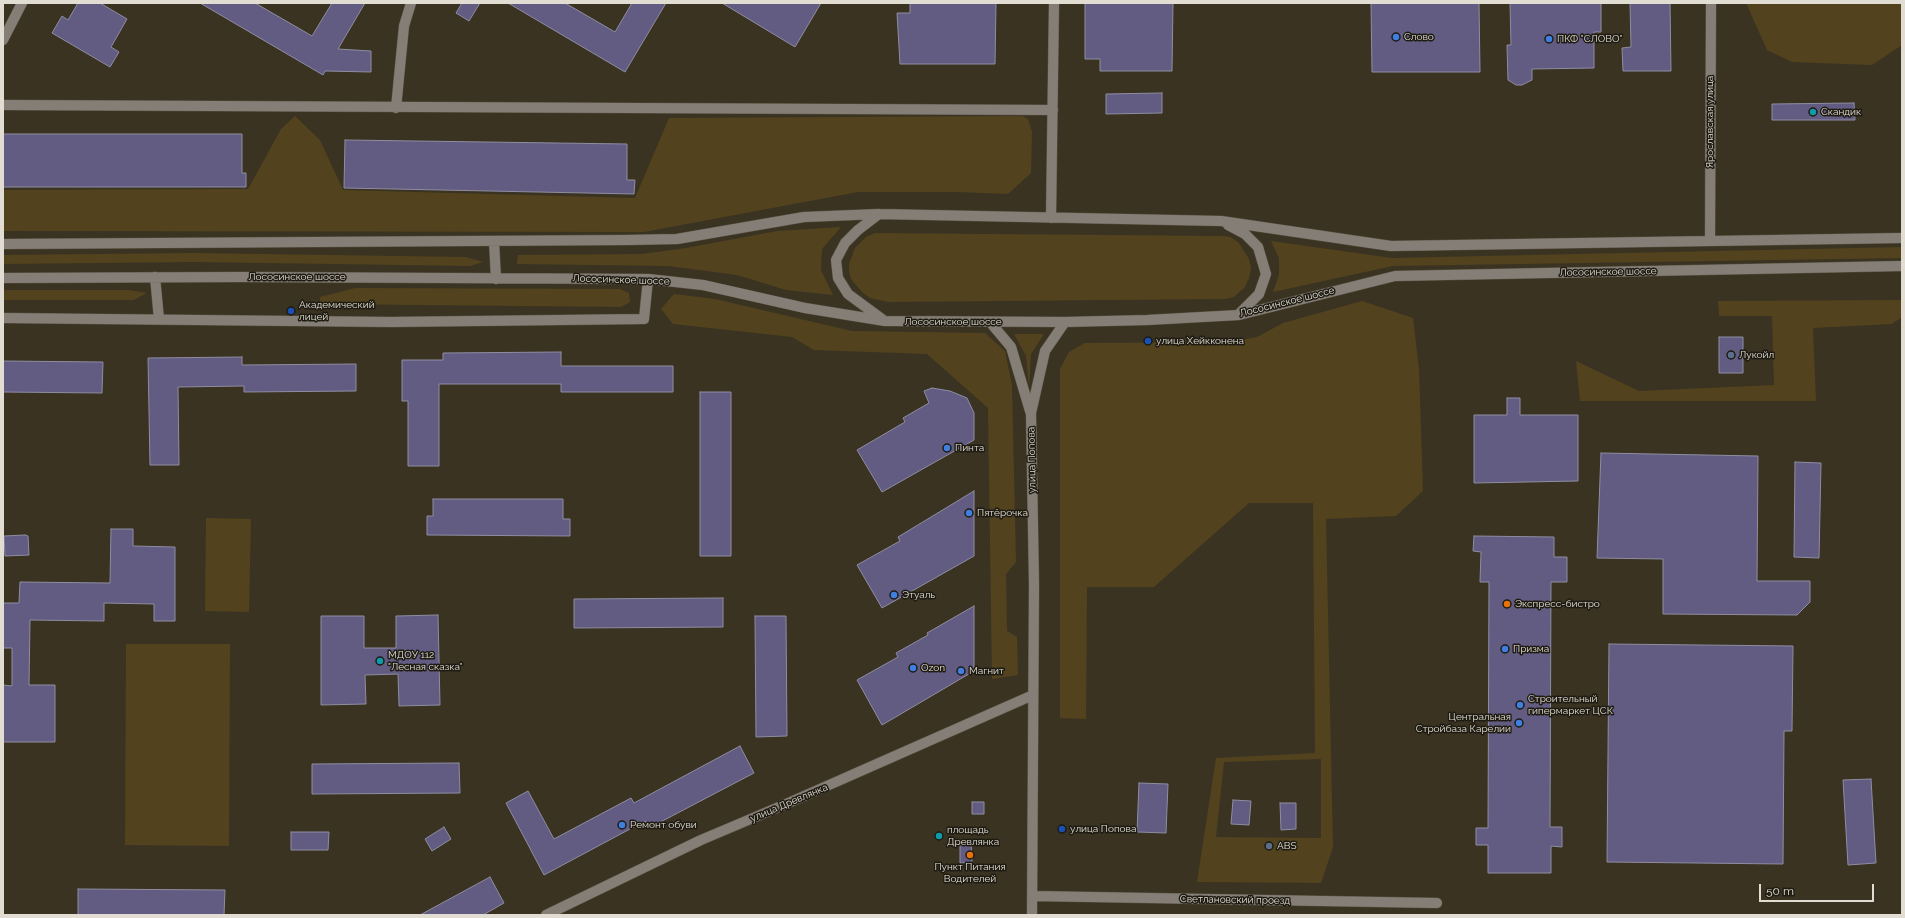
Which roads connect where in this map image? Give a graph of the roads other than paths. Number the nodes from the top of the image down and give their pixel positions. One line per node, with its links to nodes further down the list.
1 (22, 3): 5 (street)
2 (411, 3): 7 (street)
3 (1054, 3): 8 (street)
4 (1711, 3): 14 (street, Ярославская улица)
5 (3, 40)
6 (3, 105): 7 (street)
7 (396, 108): 8 (street)
8 (1052, 110): 10 (street)
9 (879, 214): 10 (street); 13 (street); 24 (street)
10 (1051, 218): 11 (street)
11 (1221, 221): 14 (street); 21 (street)
12 (1902, 238): 14 (street)
13 (494, 241): 15 (street); 19 (street)
14 (1710, 241)
15 (3, 244)
16 (1902, 266): 21 (street, Лососинское шоссе)
17 (156, 277): 18 (street, Лососинское шоссе); 19 (street, Лососинское шоссе); 23 (street)
18 (3, 278)
19 (496, 279): 20 (street, Лососинское шоссе)
20 (648, 279): 23 (street); 24 (street, Лососинское шоссе)
21 (1239, 315): 26 (street, Лососинское шоссе)
22 (3, 318): 23 (street)
23 (158, 320)
24 (885, 321): 25 (street, Лососинское шоссе)
25 (990, 322): 26 (street, Лососинское шоссе); 27 (street, улица Попова)
26 (1065, 322): 27 (street, улица Попова)
27 (1031, 413): 28 (street, улица Попова)
28 (1034, 695): 29 (street, улица Попова); 31 (street, улица Древлянка)
29 (1032, 896): 30 (street, Светлановский проезд); 32 (street, улица Попова)
30 (1437, 903)
31 (546, 915)
32 (1032, 915)

